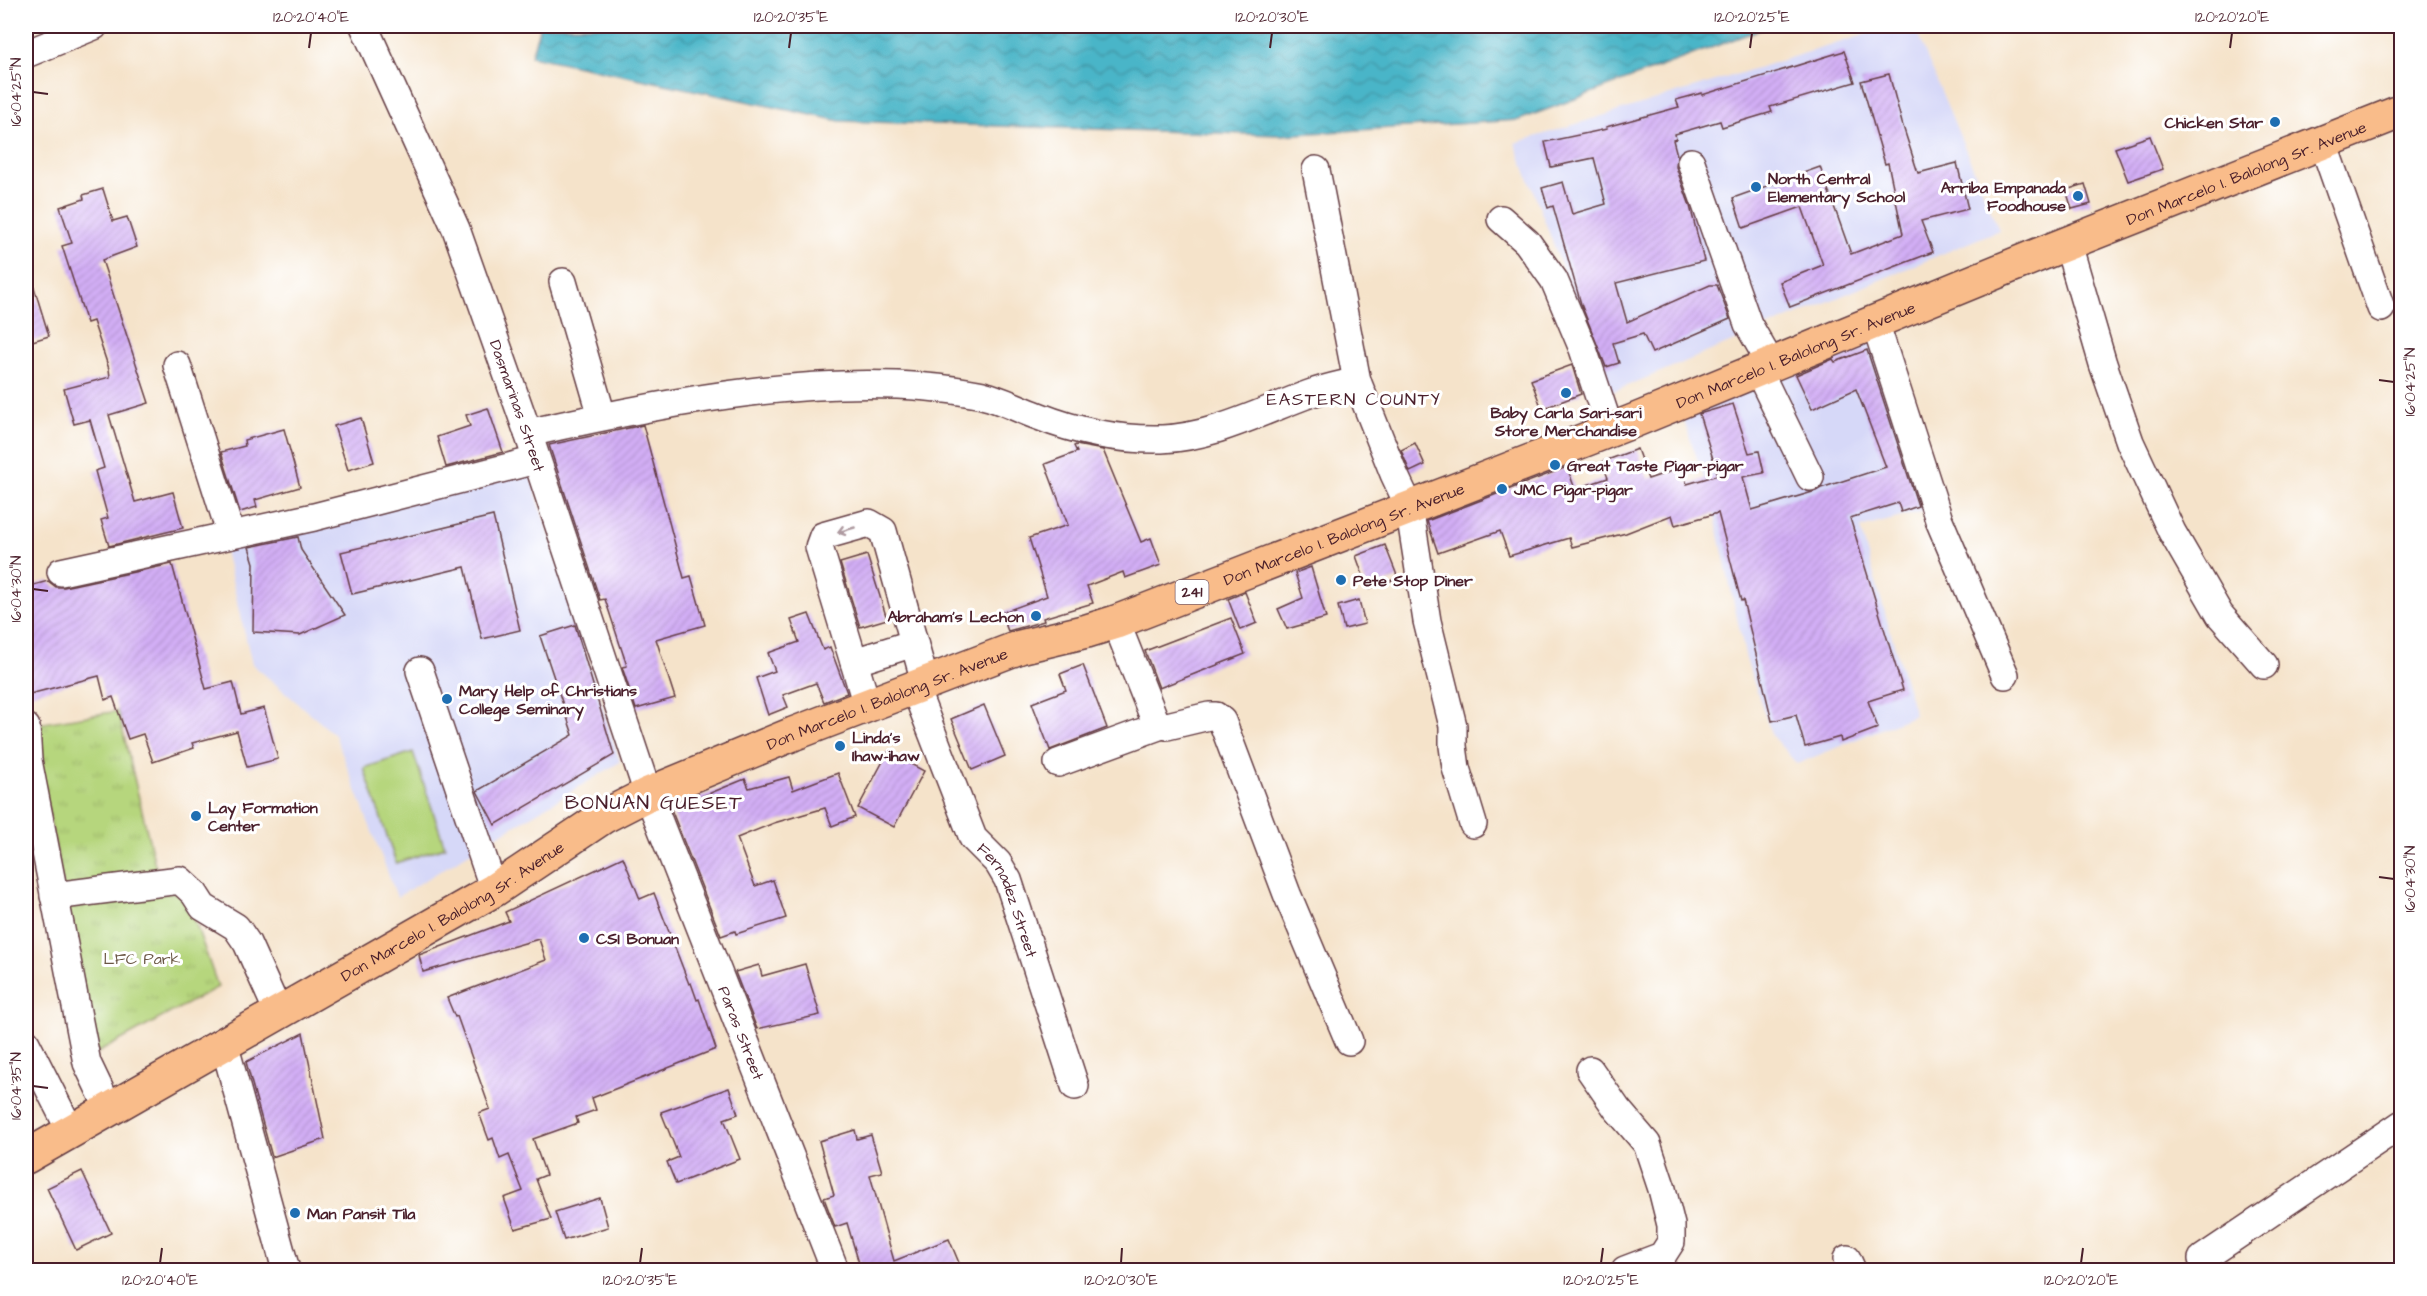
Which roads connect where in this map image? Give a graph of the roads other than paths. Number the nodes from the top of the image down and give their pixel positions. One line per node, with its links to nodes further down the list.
1 (94, 26): 3 (street)
2 (364, 26): 18 (street, Dasmarinas Street)
3 (26, 54)
4 (2402, 111): 5 (main road, Don Marcelo I. Balolong Sr. Avenue / 241)
5 (2323, 143): 9 (main road, Don Marcelo I. Balolong Sr. Avenue / 241); 11 (street)
6 (1691, 162): 14 (street)
7 (1316, 170): 15 (street)
8 (1501, 219): 17 (street)
9 (2068, 243): 12 (main road, Don Marcelo I. Balolong Sr. Avenue / 241); 27 (street)
10 (563, 282): 16 (street)
11 (2381, 308)
12 (1875, 322): 14 (main road, Don Marcelo I. Balolong Sr. Avenue / 241); 29 (street)
13 (177, 365): 22 (street)
14 (1764, 367): 17 (main road, Don Marcelo I. Balolong Sr. Avenue / 241); 20 (street)
15 (1357, 381): 16 (street); 21 (street)
16 (602, 416): 18 (street)
17 (1610, 430): 21 (main road, Don Marcelo I. Balolong Sr. Avenue / 241)
18 (528, 433): 19 (street, Dasmarinas Street)
19 (536, 460): 22 (street); 36 (street, Dasmarinas Street)
20 (1810, 477)
21 (1409, 506): 24 (main road, Don Marcelo I. Balolong Sr. Avenue / 241); 37 (street)
22 (231, 535): 23 (street)
23 (61, 573)
24 (1116, 622): 30 (main road, Don Marcelo I. Balolong Sr. Avenue / 241); 32 (street)
25 (914, 643): 26 (street); 26 (street, Fernadez Street, one-way to 26); 30 (street, Fernadez Street)
26 (854, 662): 31 (street)
27 (2264, 665)
28 (420, 671): 38 (street)
29 (2005, 675)
30 (919, 684): 31 (main road, Don Marcelo I. Balolong Sr. Avenue / 241); 45 (street, Fernadez Street)
31 (867, 705): 36 (main road, Don Marcelo I. Balolong Sr. Avenue / 241)
32 (1159, 726): 35 (street); 41 (street)
33 (26, 727): 34 (street)
34 (26, 761): 39 (street)
35 (1058, 762)
36 (648, 795): 38 (main road, Don Marcelo I. Balolong Sr. Avenue / 241); 52 (street, Paras Street)
37 (1473, 824)
38 (494, 890): 40 (main road, Don Marcelo I. Balolong Sr. Avenue / 241)
39 (54, 896): 40 (street); 46 (street)
40 (278, 1012): 43 (main road, Don Marcelo I. Balolong Sr. Avenue / 241)
41 (1349, 1041)
42 (26, 1043): 48 (street)
43 (224, 1044): 46 (main road, Don Marcelo I. Balolong Sr. Avenue / 241); 51 (street)
44 (1590, 1070): 53 (street)
45 (1075, 1086)
46 (109, 1109): 48 (main road, Don Marcelo I. Balolong Sr. Avenue / 241)
47 (2402, 1124): 50 (street)
48 (71, 1132): 49 (main road, Don Marcelo I. Balolong Sr. Avenue / 241)
49 (26, 1157)
50 (2198, 1267)
51 (286, 1270)
52 (834, 1270)
53 (1624, 1270)

